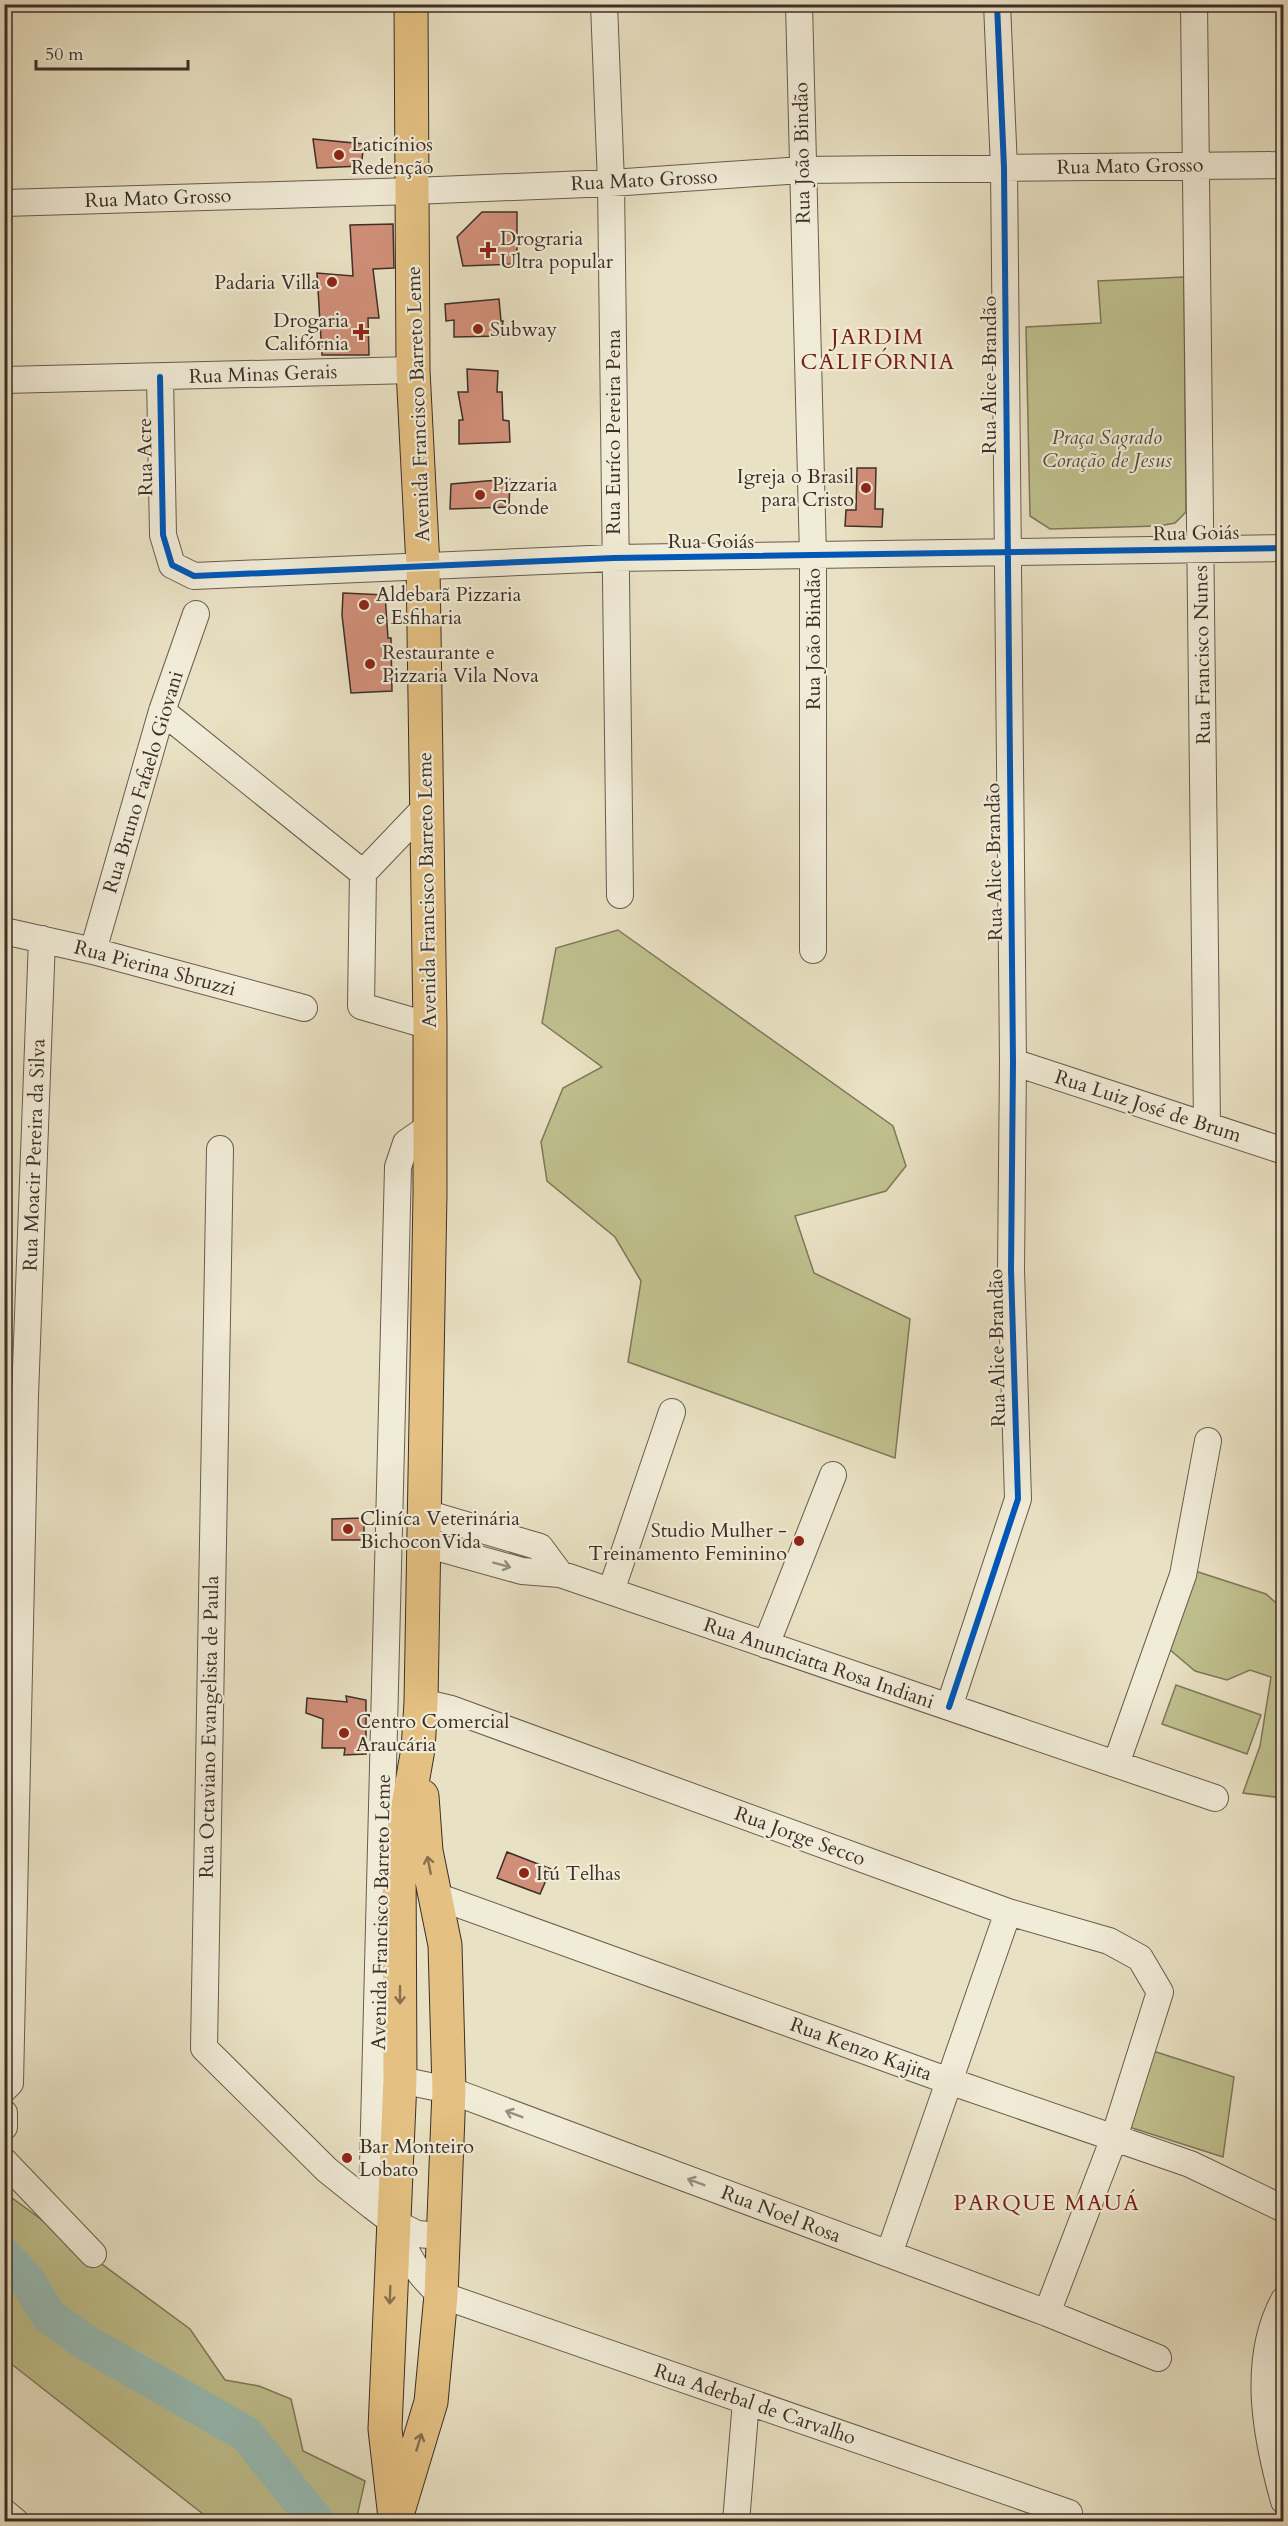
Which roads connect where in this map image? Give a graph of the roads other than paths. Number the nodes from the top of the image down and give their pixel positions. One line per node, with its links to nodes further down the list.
1 (411, 4): 11 (main road, Avenida Francisco Barreto Leme)
2 (604, 4): 10 (street, Rua Euríco Pereira Pena)
3 (799, 4): 9 (street, Rua João Bindão)
4 (997, 4): 8 (street, Rua Alice Brandão)
5 (1194, 4): 6 (street, Rua Francisco Nunes)
6 (1197, 165): 7 (street, Rua Mato Grosso); 8 (street, Rua Mato Grosso); 18 (street, Rua Francisco Nunes)
7 (1284, 165)
8 (1004, 168): 9 (street, Rua Mato Grosso); 19 (street, Rua Alice Brandão)
9 (802, 170): 10 (street, Rua Mato Grosso); 20 (street, Rua João Bindão)
10 (611, 183): 11 (street, Rua Mato Grosso); 21 (street, Rua Euríco Pereira Pena)
11 (413, 191): 12 (street, Rua Mato Grosso); 13 (main road, Avenida Francisco Barreto Leme)
12 (4, 203)
13 (413, 370): 14 (street, Rua Minas Gerais); 22 (main road, Avenida Francisco Barreto Leme)
14 (160, 377): 15 (street, Rua Minas Gerais); 16 (street, Rua Acre)
15 (4, 381)
16 (163, 535): 22 (street, Rua Goiás)
17 (1284, 548): 18 (street, Rua Goiás)
18 (1201, 549): 19 (street, Rua Goiás); 35 (street, Rua Francisco Nunes)
19 (1007, 554): 20 (street, Rua Goiás); 34 (street, Rua Alice Brandão)
20 (813, 557): 21 (street, Rua Goiás); 30 (street, Rua João Bindão)
21 (614, 558): 22 (street, Rua Goiás); 27 (street, Rua Euríco Pereira Pena)
22 (423, 566): 25 (main road, Avenida Francisco Barreto Leme)
23 (196, 614): 24 (street, Rua Bruno Fafaelo Giovani)
24 (162, 711): 26 (street); 31 (street, Rua Bruno Fafaelo Giovani)
25 (426, 807): 26 (street); 33 (main road, Avenida Francisco Barreto Leme)
26 (363, 873): 33 (street)
27 (620, 896)
28 (4, 931): 29 (street, Rua Pierina Sbruzzi)
29 (42, 939): 31 (street, Rua Pierina Sbruzzi); 39 (street, Rua Moacir Pereira da Silva)
30 (813, 950)
31 (93, 951): 32 (street, Rua Pierina Sbruzzi)
32 (304, 1008)
33 (430, 1026): 36 (main road, Avenida Francisco Barreto Leme)
34 (1013, 1062): 35 (street, Rua Luiz José de Brum); 47 (street, Rua Alice Brandão)
35 (1207, 1125): 38 (street, Rua Luiz José de Brum)
36 (429, 1127): 43 (main road, Avenida Francisco Barreto Leme); 62 (street, Avenida Francisco Barreto Leme)
37 (220, 1149): 62 (street, Rua Octaviano Evangelista de Paula)
38 (1284, 1151)
39 (15, 1396): 55 (street, Rua Moacir Pereira da Silva)
40 (672, 1412): 44 (street)
41 (1208, 1442): 49 (street)
42 (832, 1475): 45 (street)
43 (425, 1529): 44 (street, Rua Anunciatta Rosa Indiani); 46 (main road, Avenida Francisco Barreto Leme)
44 (611, 1591): 45 (street, Rua Anunciatta Rosa Indiani)
45 (766, 1644): 47 (street, Rua Anunciatta Rosa Indiani)
46 (421, 1702): 48 (main road, Avenida Francisco Barreto Leme); 52 (street, Rua Jorge Secco)
47 (949, 1707): 49 (street, Rua Anunciatta Rosa Indiani)
48 (418, 1749): 51 (main road, Avenida Francisco Barreto Leme, one-way to 48); 53 (main road, Avenida Francisco Barreto Leme, one-way to 53)
49 (1116, 1764): 50 (street, Rua Anunciatta Rosa Indiani)
50 (1215, 1798)
51 (436, 1896): 54 (street, Rua Kenzo Kajita); 56 (main road, Avenida Francisco Barreto Leme)
52 (1008, 1912): 54 (street); 59 (street, Rua Jorge Secco)
53 (400, 2080): 56 (street, Rua Noel Rosa); 62 (main road, Avenida Francisco Barreto Leme)
54 (949, 2081): 59 (street, Rua Kenzo Kajita); 65 (street)
55 (4, 2089)
56 (449, 2090): 63 (main road, Avenida Francisco Barreto Leme); 65 (street, Rua Noel Rosa, one-way to 56)
57 (4, 2113): 58 (street)
58 (4, 2127)
59 (1114, 2138): 61 (street, Rua Kenzo Kajita); 68 (street)
60 (4, 2161): 64 (street)
61 (1284, 2209)
62 (383, 2214): 63 (street); 66 (street); 76 (main road, Avenida Francisco Barreto Leme, one-way to 76)
63 (442, 2236): 66 (main road, Avenida Francisco Barreto Leme)
64 (93, 2254)
65 (889, 2254): 68 (street, Rua Noel Rosa)
66 (441, 2295): 71 (street, Rua Aderbal de Carvalho); 76 (main road, Avenida Francisco Barreto Leme, one-way to 66)
67 (1284, 2300): 72 (street)
68 (1047, 2313): 69 (street, Rua Noel Rosa)
69 (1158, 2358)
70 (1284, 2376): 72 (street)
71 (746, 2401): 75 (street, Rua Aderbal de Carvalho); 78 (street)
72 (1266, 2421): 73 (street)
73 (1284, 2500)
74 (4, 2512): 77 (street)
75 (1070, 2513)
76 (395, 2520)
77 (16, 2522)
78 (736, 2522)

